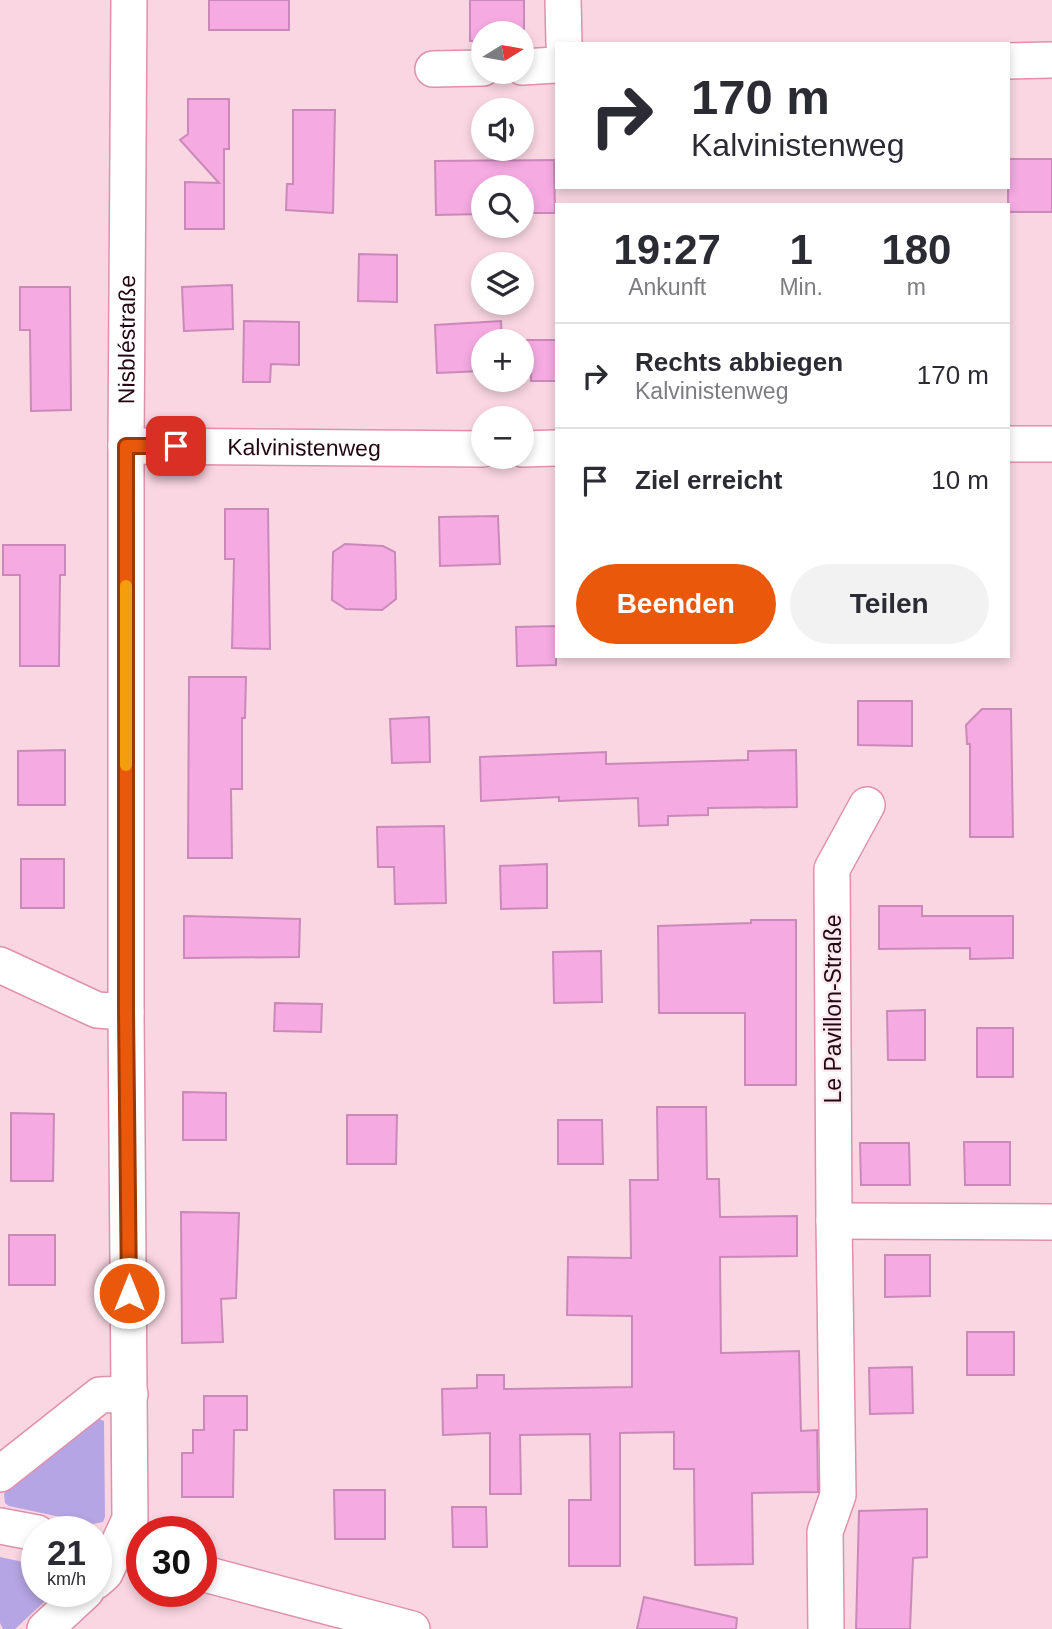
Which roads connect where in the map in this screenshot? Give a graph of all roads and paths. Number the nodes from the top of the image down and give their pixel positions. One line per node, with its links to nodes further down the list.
1 (130, 0): 12 (street, Nisbléstraße)
2 (563, 0): 3 (street)
3 (564, 42)
4 (1052, 60): 5 (street)
5 (1010, 61)
6 (555, 65): 7 (street)
7 (534, 66)
8 (471, 68): 9 (street)
9 (433, 69)
10 (1010, 444): 11 (street)
11 (1052, 444)
12 (126, 446): 14 (street, Kalvinistenweg); 18 (street, Nisbléstraße)
13 (555, 448): 15 (street)
14 (471, 449)
15 (534, 449)
16 (867, 805): 19 (street, Le Pavillon-Straße)
17 (0, 965): 18 (street)
18 (126, 1012): 21 (street, Nisbléstraße)
19 (834, 1221): 20 (street); 30 (street, Le Pavillon-Straße)
20 (1052, 1222)
21 (130, 1394): 22 (street); 25 (street, Nisbléstraße)
22 (0, 1474)
23 (0, 1525): 24 (street)
24 (21, 1530)
25 (118, 1551)
26 (217, 1577): 29 (street)
27 (69, 1607): 28 (street)
28 (45, 1629)
29 (412, 1629)
30 (826, 1629)

